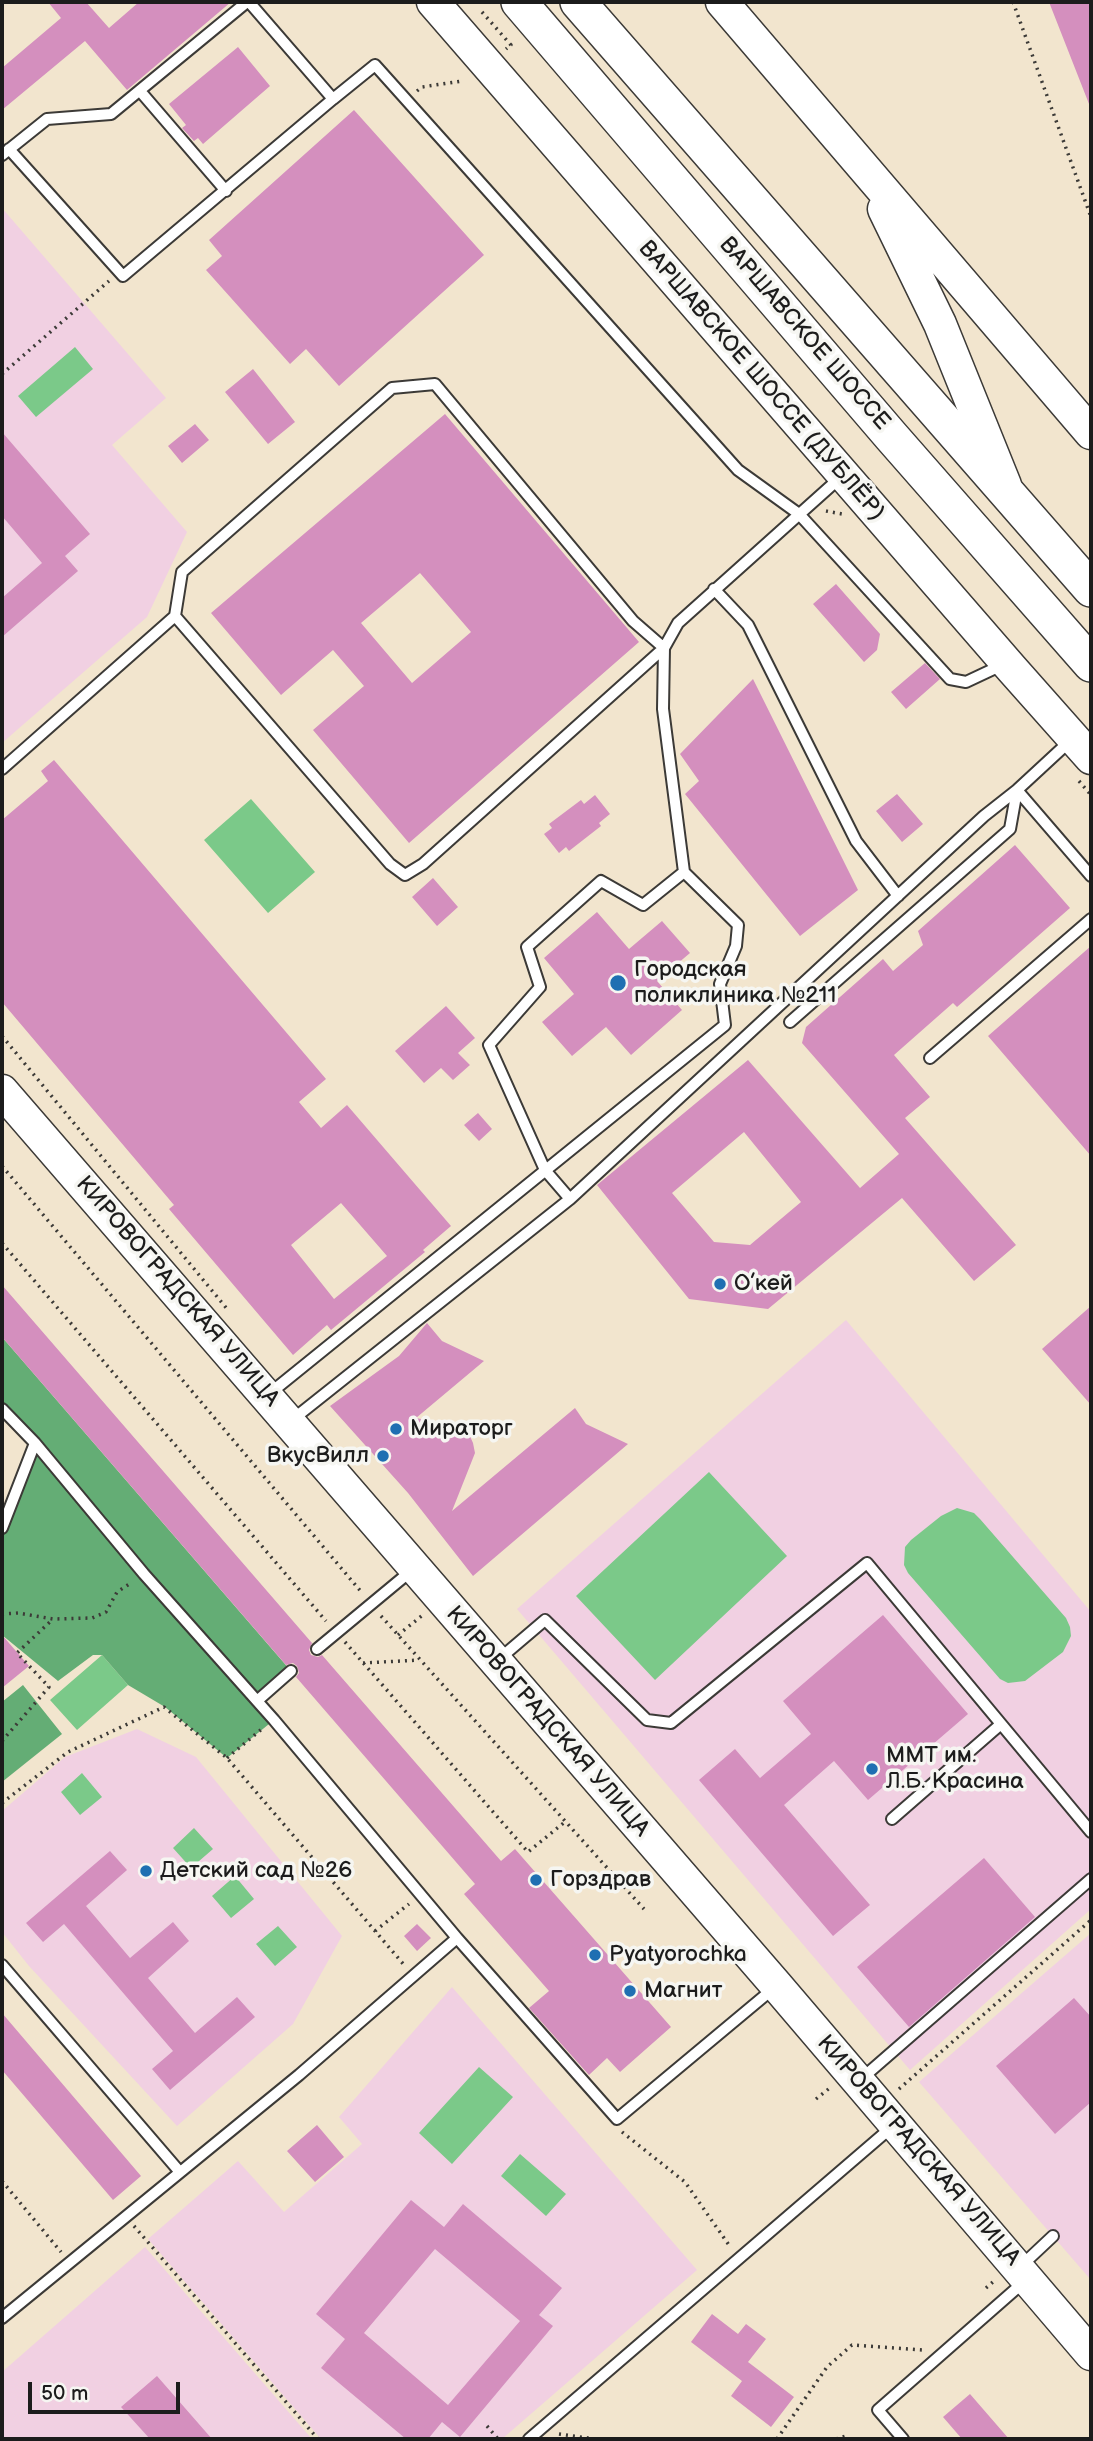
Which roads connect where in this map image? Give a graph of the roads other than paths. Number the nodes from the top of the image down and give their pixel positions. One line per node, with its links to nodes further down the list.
1 (248, 2): 6 (lane); 7 (lane)
2 (433, 2): 12 (main road, ВАРШАВСКОЕ ШОССЕ (ДУБЛЁР))
3 (519, 2): 19 (main road, ВАРШАВСКОЕ ШОССЕ)
4 (578, 2): 13 (main road)
5 (722, 2): 9 (main road)
6 (140, 91): 8 (lane); 10 (lane)
7 (333, 99): 10 (lane); 14 (lane)
8 (5, 152): 10 (lane)
9 (863, 167): 11 (main road); 13 (main road)
10 (226, 191)
11 (1091, 433)
12 (843, 475): 14 (lane); 20 (main road, ВАРШАВСКОЕ ШОССЕ (ДУБЛЁР))
13 (1009, 495): 16 (main road)
14 (799, 514): 15 (lane); 20 (lane)
15 (714, 589): 18 (lane); 26 (lane)
16 (1091, 589)
17 (175, 617): 18 (lane); 18 (lane); 22 (lane)
18 (664, 648): 24 (lane)
19 (1091, 664)
20 (1012, 670): 21 (main road, ВАРШАВСКОЕ ШОССЕ (ДУБЛЁР))
21 (1083, 748): 23 (lane)
22 (2, 769)
23 (1017, 790): 25 (lane); 26 (lane); 28 (lane)
24 (684, 872): 31 (lane); 31 (lane)
25 (1091, 876)
26 (898, 896): 32 (lane)
27 (1091, 919): 29 (lane)
28 (790, 1022)
29 (930, 1058)
30 (4, 1099): 33 (main road, КИРОВОГРАДСКАЯ УЛИЦА)
31 (545, 1170): 32 (lane); 33 (lane)
32 (570, 1199): 35 (lane)
33 (267, 1396): 35 (main road, КИРОВОГРАДСКАЯ УЛИЦА)
34 (2, 1409): 36 (lane)
35 (290, 1422): 38 (main road, КИРОВОГРАДСКАЯ УЛИЦА)
36 (35, 1443): 37 (lane); 42 (lane)
37 (2, 1528)
38 (414, 1569): 39 (lane); 40 (main road, КИРОВОГРАДСКАЯ УЛИЦА)
39 (317, 1649)
40 (496, 1662): 43 (lane); 49 (main road, КИРОВОГРАДСКАЯ УЛИЦА)
41 (291, 1671): 42 (lane)
42 (257, 1701): 47 (lane)
43 (1001, 1724): 44 (lane); 45 (lane)
44 (892, 1819)
45 (1091, 1832)
46 (1091, 1880): 50 (lane)
47 (457, 1938): 49 (lane); 52 (lane)
48 (2, 1965): 52 (lane)
49 (776, 1986): 50 (main road, КИРОВОГРАДСКАЯ УЛИЦА)
50 (858, 2082): 51 (main road, КИРОВОГРАДСКАЯ УЛИЦА)
51 (892, 2111): 54 (main road, КИРОВОГРАДСКАЯ УЛИЦА); 57 (lane)
52 (179, 2171): 55 (lane)
53 (1052, 2236): 54 (lane)
54 (1023, 2274): 56 (main road, КИРОВОГРАДСКАЯ УЛИЦА); 58 (lane)
55 (2, 2318)
56 (1091, 2354)
57 (529, 2439)
58 (903, 2439)

